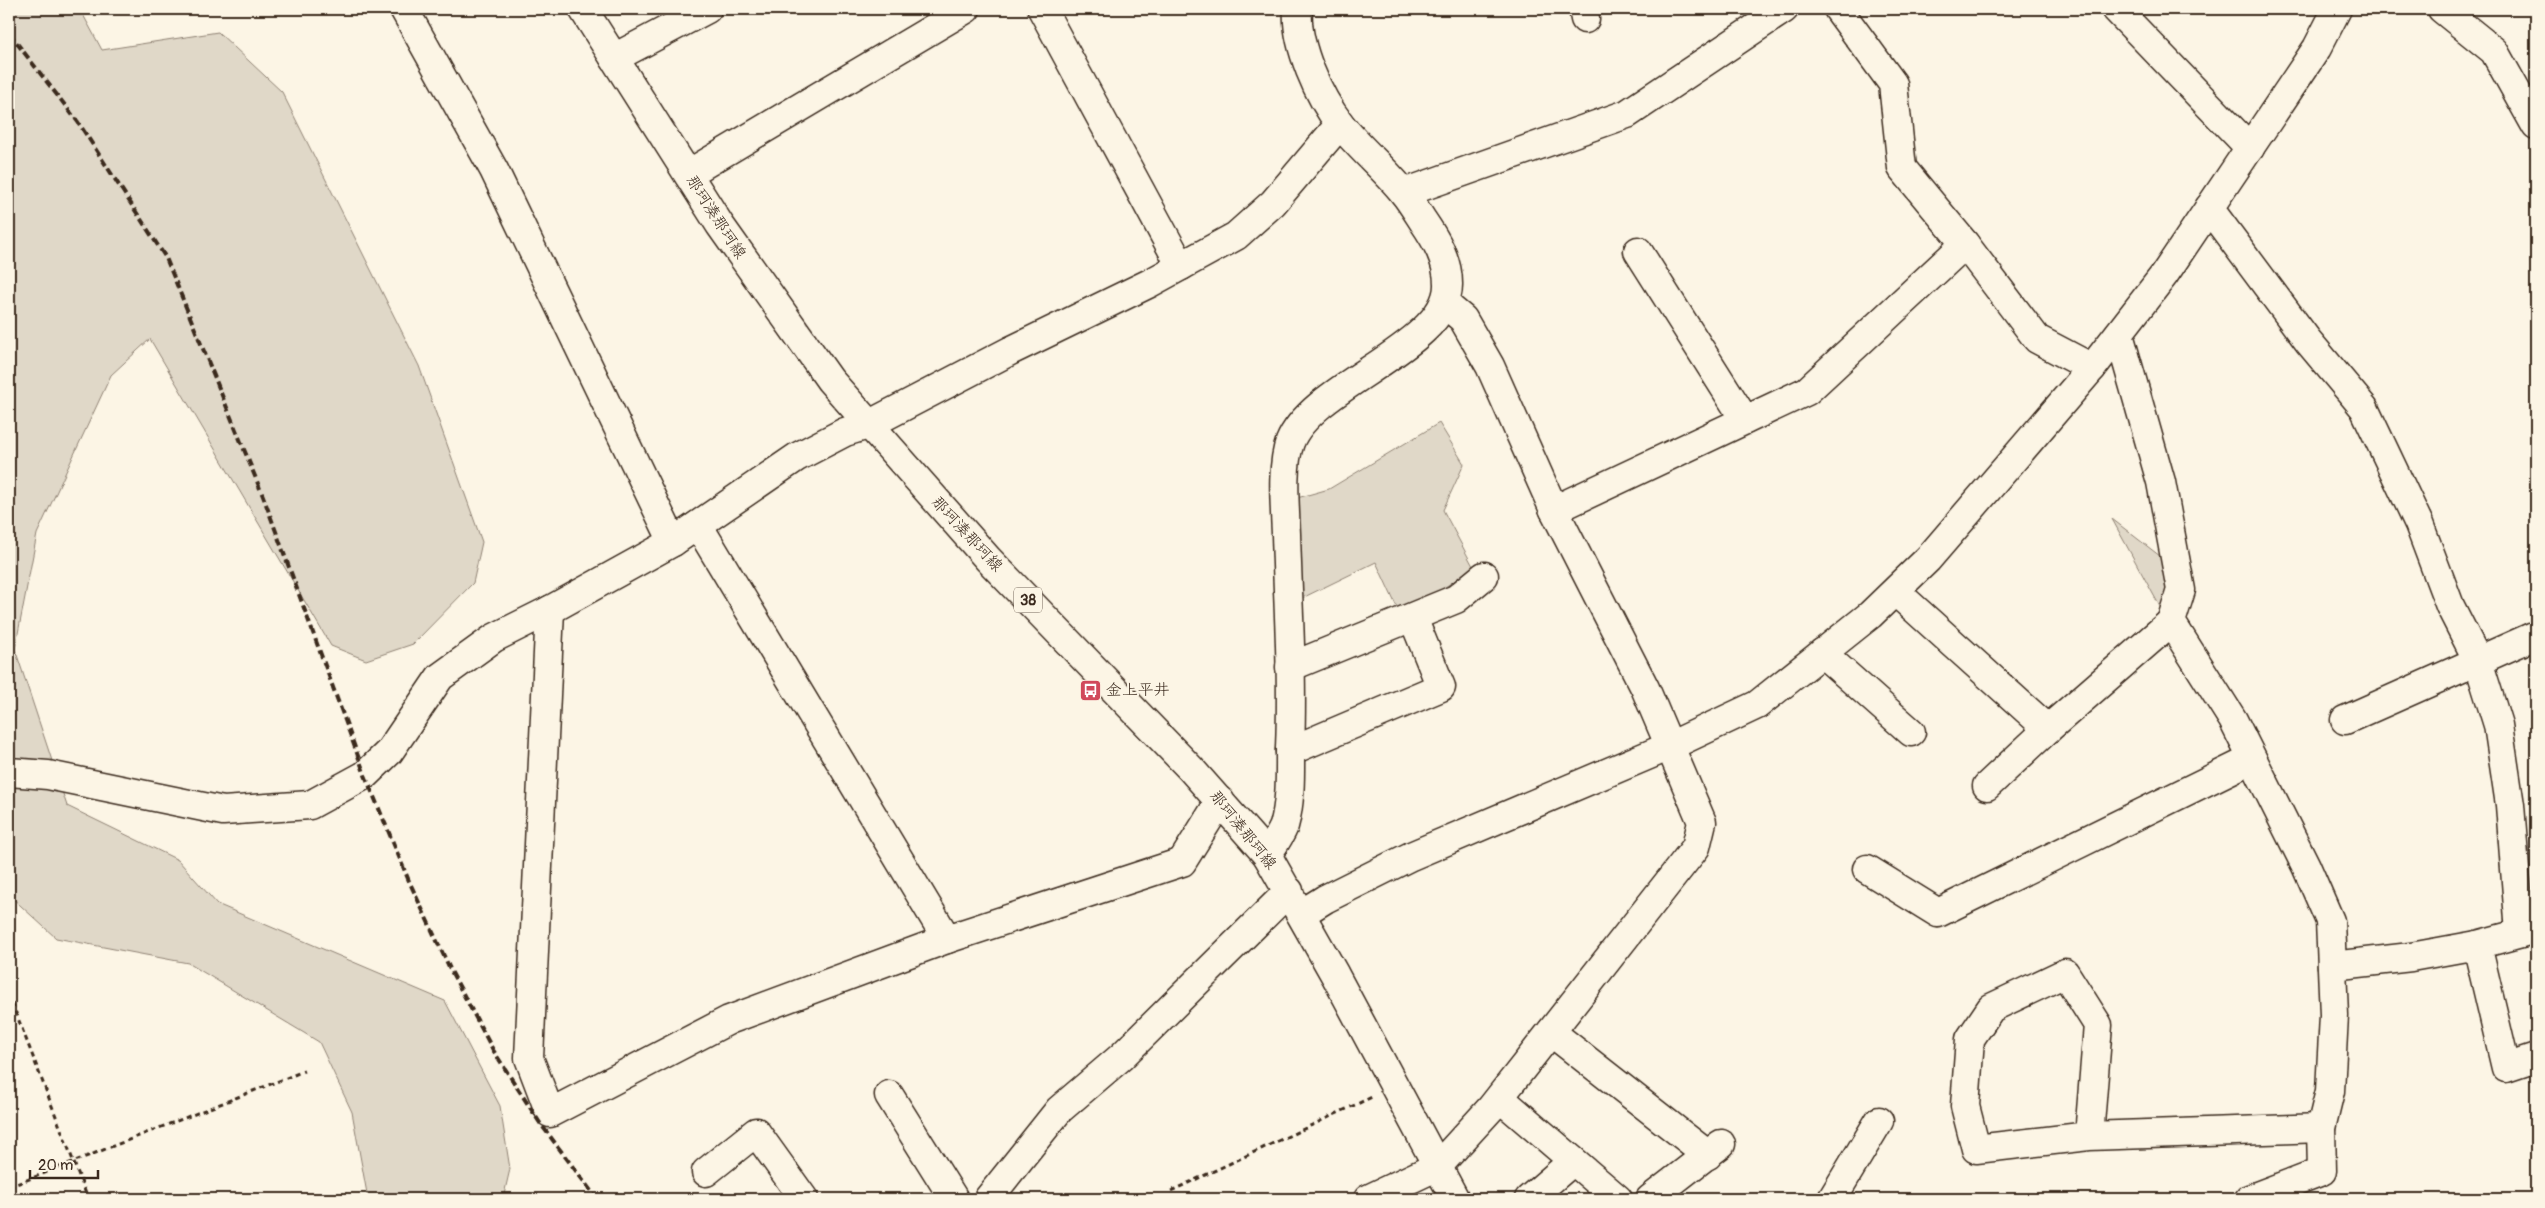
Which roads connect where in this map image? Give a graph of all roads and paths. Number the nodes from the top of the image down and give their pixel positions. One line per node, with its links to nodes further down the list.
1 (404, 9): 29 (street)
2 (583, 9): 12 (street, 那珂湊那珂線 / 38)
3 (707, 9): 12 (street)
4 (966, 9): 16 (street)
5 (1042, 9): 21 (street)
6 (1298, 9): 13 (street)
7 (1784, 9): 17 (street)
8 (1838, 9): 19 (street)
9 (2116, 9): 15 (street)
10 (2337, 9): 15 (street)
11 (2442, 9): 14 (street)
12 (614, 58): 16 (street, 那珂湊那珂線 / 38)
13 (1340, 124): 17 (street); 21 (street)
14 (2536, 126)
15 (2250, 148): 18 (street)
16 (688, 174): 26 (street, 那珂湊那珂線 / 38)
17 (1404, 193): 22 (street)
18 (2209, 208): 23 (street); 37 (street)
19 (1965, 244): 24 (street); 25 (street)
20 (1638, 251): 25 (street)
21 (1181, 266): 26 (street)
22 (1445, 304): 27 (street); 38 (street)
23 (2119, 334): 24 (street); 34 (street)
24 (2092, 368): 31 (street)
25 (1744, 420): 27 (street)
26 (868, 425): 28 (street); 47 (street, 那珂湊那珂線 / 38)
27 (1554, 510): 42 (street)
28 (698, 525): 29 (street); 52 (street)
29 (673, 542): 32 (street)
30 (1484, 576): 33 (street)
31 (1896, 592): 36 (street); 40 (street)
32 (550, 610): 45 (street); 52 (street)
33 (1413, 618): 38 (street); 43 (street)
34 (2171, 622): 40 (street); 44 (street)
35 (2536, 635): 37 (street)
36 (1822, 653): 41 (street); 42 (street)
37 (2478, 661): 39 (street); 51 (street)
38 (1290, 667): 43 (street)
39 (2346, 720)
40 (2048, 729): 46 (street)
41 (1911, 732)
42 (1670, 746): 50 (street); 56 (street)
43 (1290, 751): 48 (street)
44 (2252, 759): 49 (street); 54 (street)
45 (9, 772)
46 (1987, 786)
47 (1220, 801): 48 (street, 那珂湊那珂線 / 38); 52 (street)
48 (1267, 855): 50 (street, 那珂湊那珂線 / 38)
49 (1867, 870)
50 (1295, 903): 59 (street, 那珂湊那珂線 / 38); 74 (street)
51 (2528, 930): 53 (street)
52 (947, 939)
53 (2477, 945): 54 (street); 57 (street)
54 (2332, 966): 63 (street)
55 (9, 995): 66 (path)
56 (1551, 1032): 61 (street); 79 (street)
57 (2536, 1058)
58 (304, 1071): 66 (path)
59 (1395, 1086): 67 (street, 那珂湊那珂線 / 38); 70 (path)
60 (889, 1095): 73 (street)
61 (1500, 1098): 65 (street); 67 (street)
62 (1879, 1121): 80 (street)
63 (2321, 1128): 64 (street); 81 (street)
64 (2089, 1136): 64 (street)
65 (1573, 1161): 77 (street); 78 (street)
66 (74, 1162): 69 (path); 71 (path)
67 (1438, 1166): 75 (street); 76 (street, 那珂湊那珂線 / 38)
68 (706, 1172): 72 (street)
69 (9, 1187)
70 (1171, 1191)
71 (88, 1199)
72 (804, 1199)
73 (954, 1199)
74 (988, 1199)
75 (1368, 1199)
76 (1455, 1199)
77 (1529, 1199)
78 (1618, 1199)
79 (1650, 1199)
80 (1832, 1199)
81 (2249, 1199)

